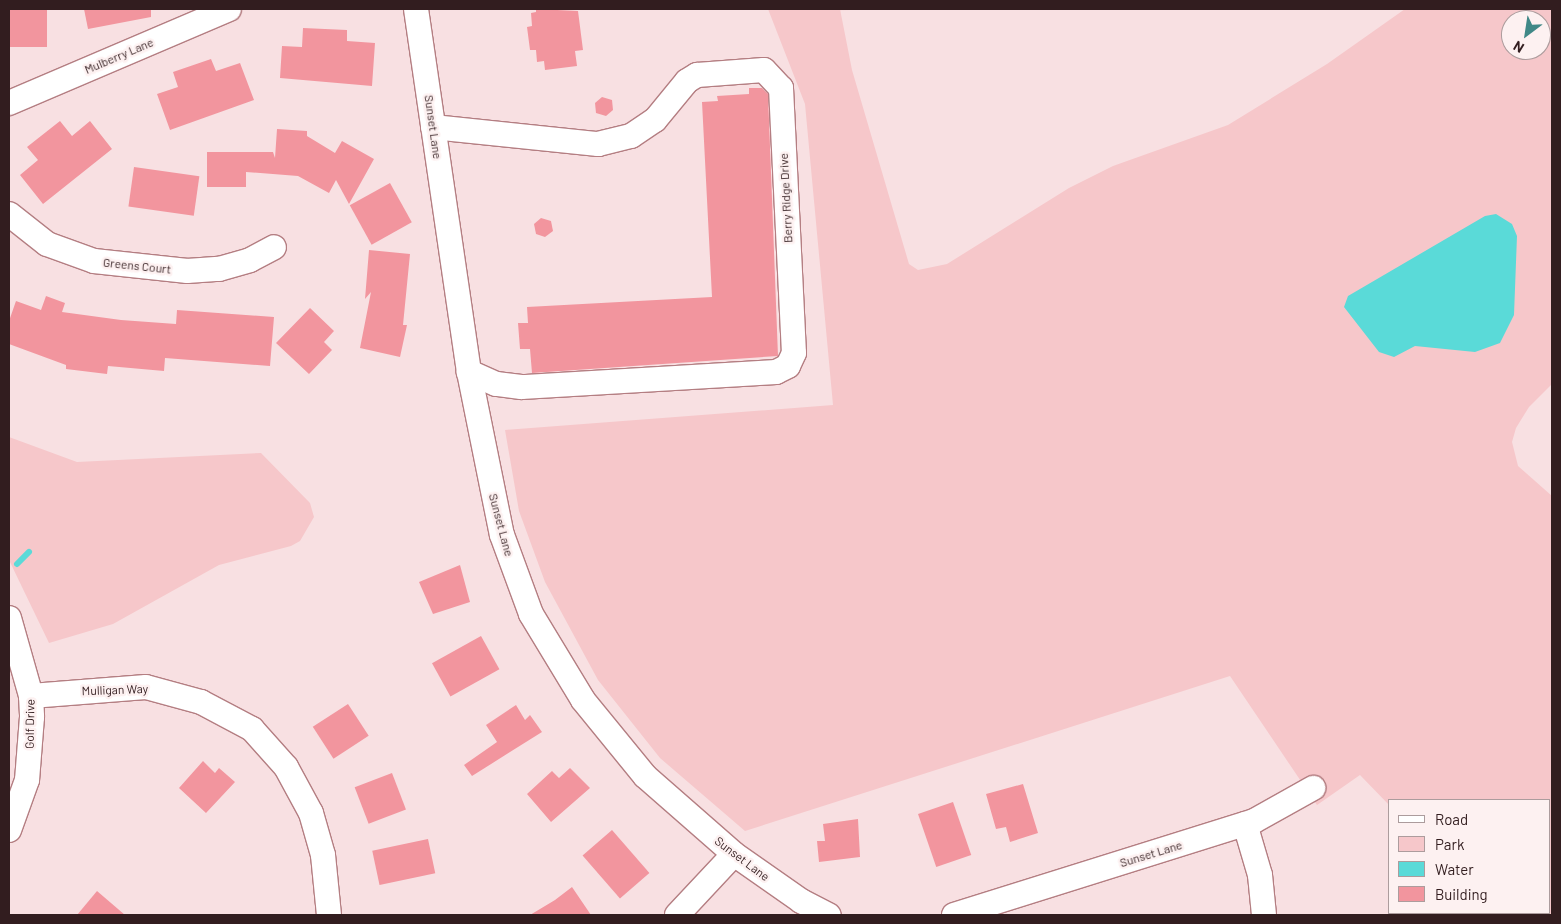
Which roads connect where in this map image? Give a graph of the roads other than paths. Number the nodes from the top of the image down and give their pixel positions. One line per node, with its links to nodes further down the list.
1 (229, 9): 3 (street, Mulberry Lane)
2 (416, 9): 4 (street, Sunset Lane)
3 (9, 103)
4 (433, 127): 7 (street, Sunset Lane); 7 (street, Berry Ridge Drive)
5 (9, 214): 6 (street, Greens Court)
6 (274, 247)
7 (469, 372): 13 (street, Sunset Lane)
8 (9, 618): 9 (street, Golf Drive)
9 (31, 696): 12 (street, Golf Drive); 14 (street, Mulligan Way)
10 (1313, 788): 11 (street, Sunset Lane)
11 (1245, 824): 17 (street, Sunset Lane); 18 (street)
12 (9, 830)
13 (734, 854): 15 (street); 16 (street, Sunset Lane)
14 (329, 915)
15 (677, 915)
16 (829, 915)
17 (954, 915)
18 (1264, 915)

